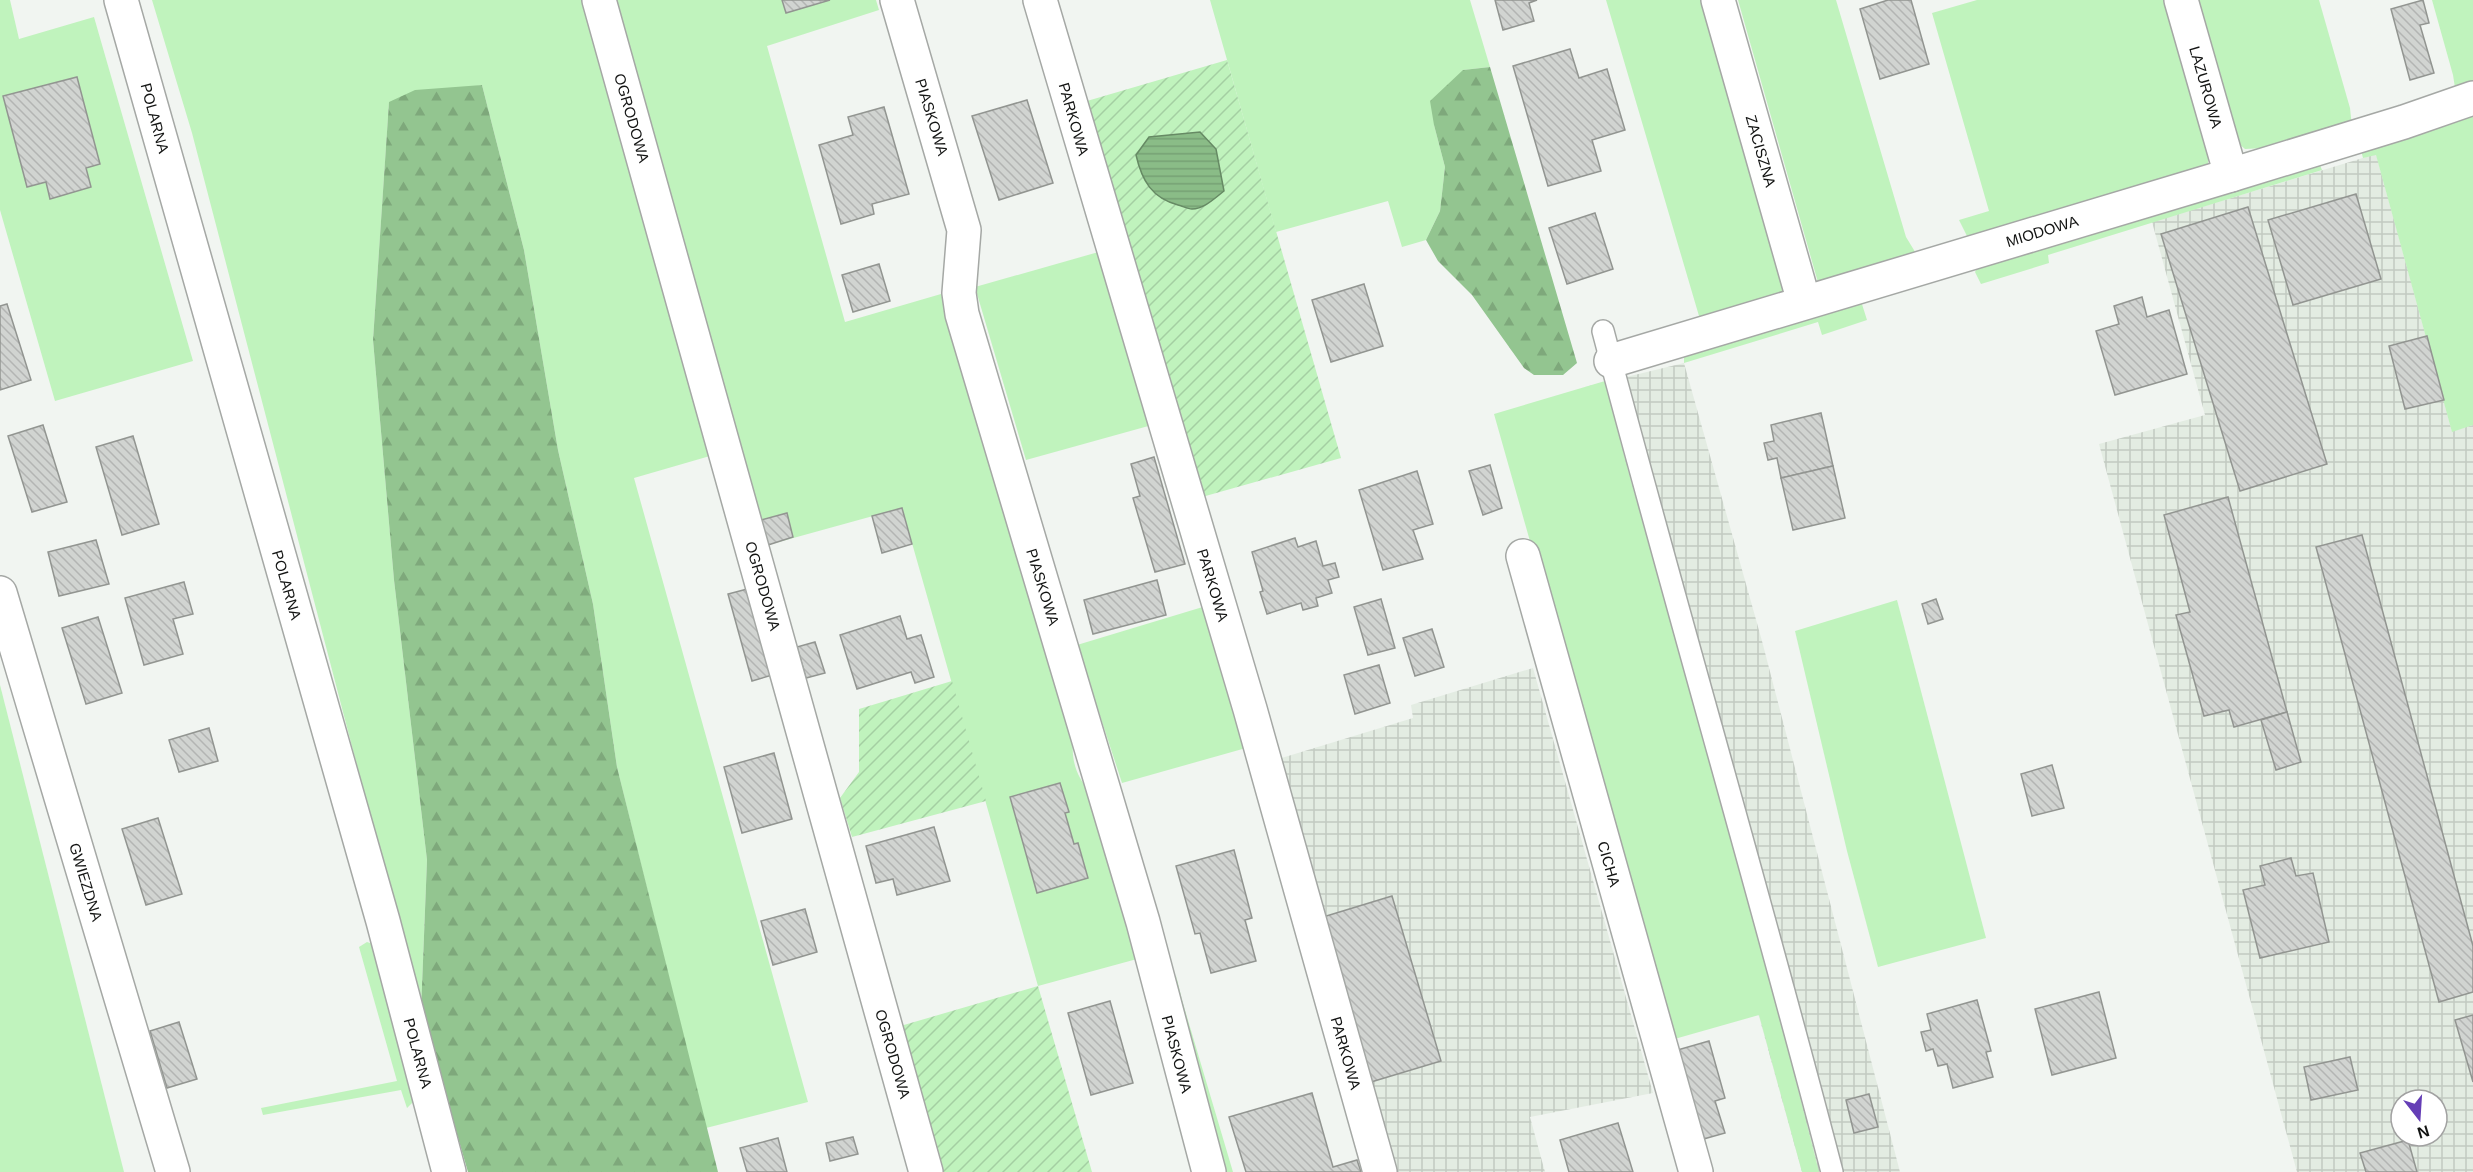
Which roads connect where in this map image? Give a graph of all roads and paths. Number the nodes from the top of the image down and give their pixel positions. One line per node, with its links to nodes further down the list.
1 (121, 0): 14 (street, POLARNA)
2 (599, 0): 15 (street, OGRODOWA)
3 (897, 0): 16 (street, PIASKOWA)
4 (1040, 0): 17 (street, PARKOWA)
5 (1718, 0): 9 (street, ZACISZNA)
6 (2181, 0): 8 (street, LAZUROWA)
7 (2473, 98): 8 (street, MIODOWA)
8 (2230, 175): 9 (street, MIODOWA)
9 (1804, 302): 10 (street, MIODOWA)
10 (1607, 346): 19 (lane)
11 (1523, 556): 18 (street, CICHA)
12 (0, 593): 13 (street, GWIEZDNA)
13 (173, 1172)
14 (449, 1172)
15 (927, 1172)
16 (1209, 1172)
17 (1380, 1172)
18 (1695, 1172)
19 (1832, 1172)

